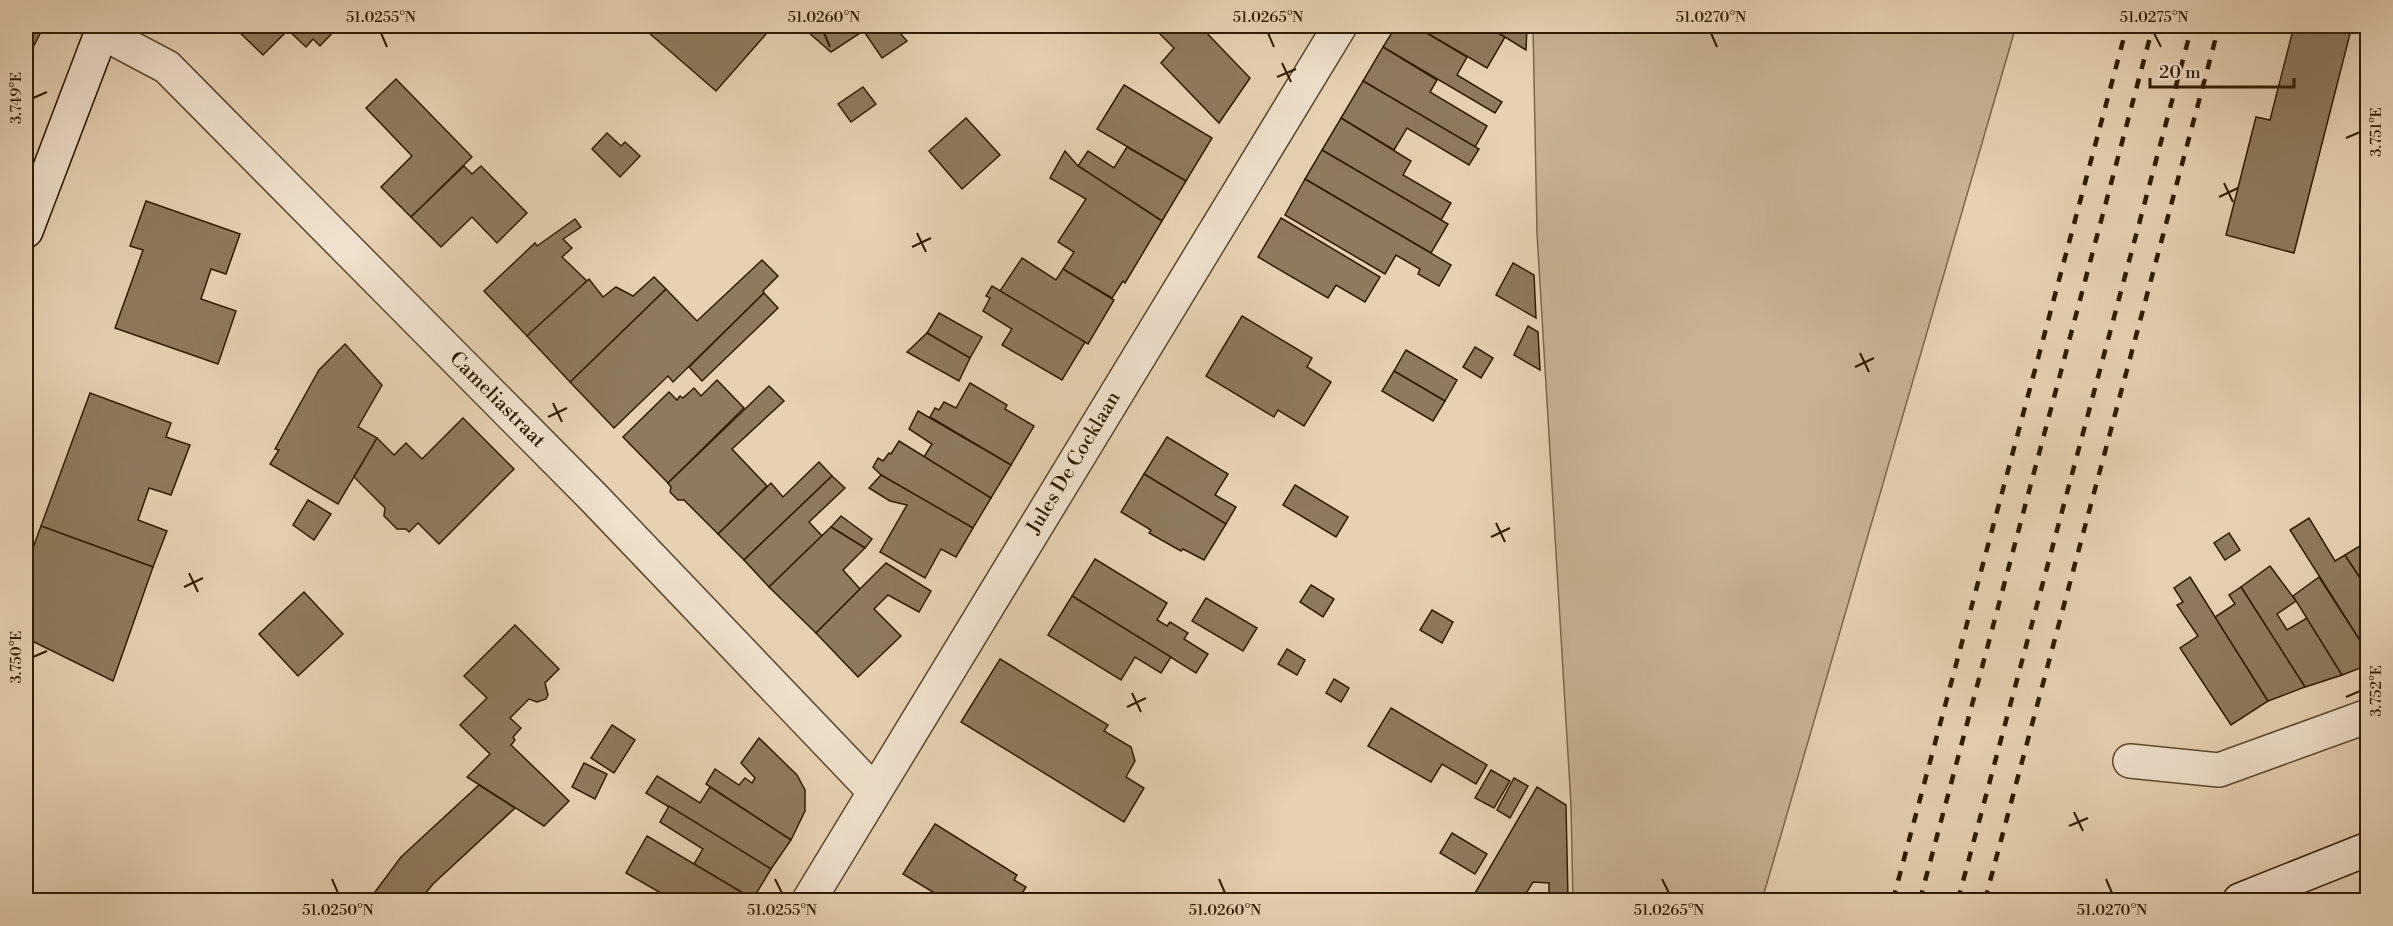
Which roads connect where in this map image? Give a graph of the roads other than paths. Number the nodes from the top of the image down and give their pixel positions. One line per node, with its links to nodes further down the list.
1 (1340, 26): 6 (street, Jules De Cocklaan)
2 (102, 29): 3 (street); 6 (street, Cameliastraat)
3 (26, 231)
4 (2367, 716): 5 (street)
5 (2130, 761)
6 (874, 791): 8 (street, Jules De Cocklaan)
7 (2367, 849): 9 (street)
8 (809, 900)
9 (2240, 900)

